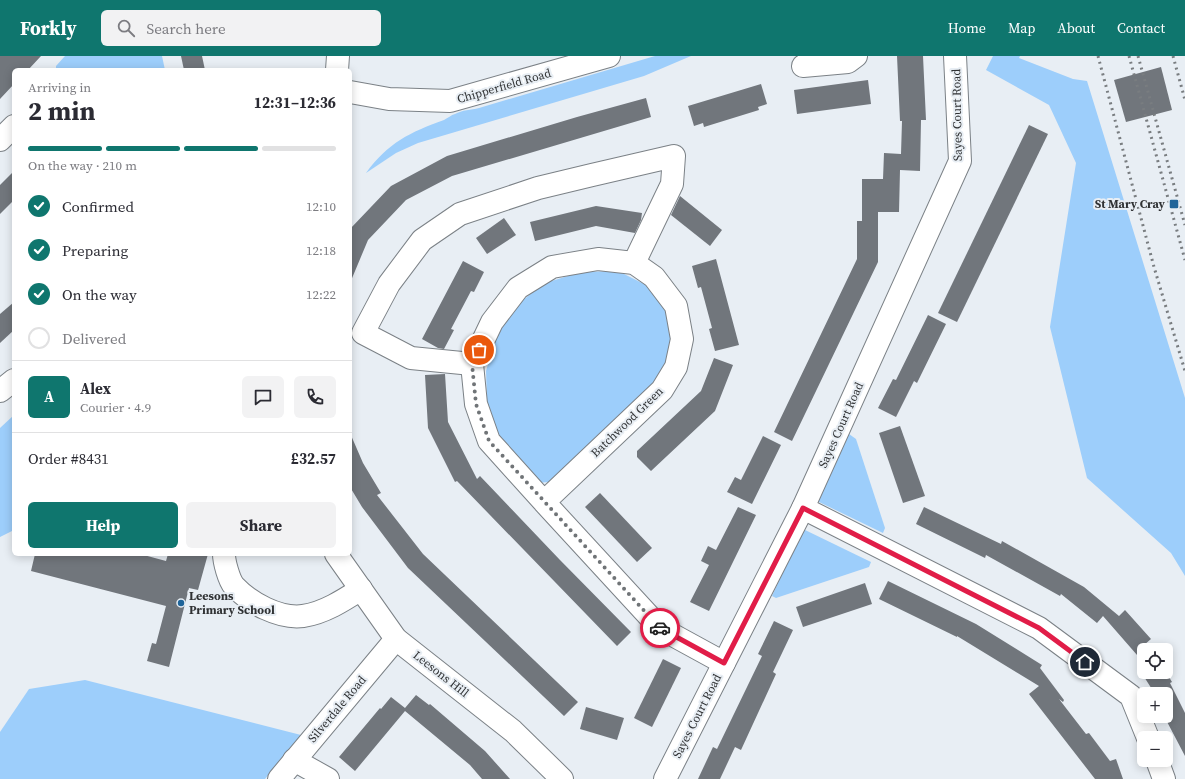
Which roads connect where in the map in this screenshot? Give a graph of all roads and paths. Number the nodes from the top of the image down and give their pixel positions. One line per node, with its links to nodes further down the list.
1 (338, 56): 6 (street)
2 (856, 56): 5 (street)
3 (956, 56): 15 (street, Sayes Court Road)
4 (595, 58): 7 (street, Chipperfield Road)
5 (803, 66)
6 (337, 68)
7 (352, 92)
8 (12, 128): 9 (street)
9 (0, 140)
10 (634, 263): 11 (street, Batchwood Green); 11 (street); 14 (street, Batchwood Green)
11 (472, 364): 14 (street)
12 (12, 382): 13 (street)
13 (0, 392)
14 (544, 502): 20 (street)
15 (803, 508): 20 (street, Sayes Court Road); 21 (street)
16 (224, 556): 18 (street)
17 (337, 556): 18 (street, Leesons Hill)
18 (361, 589): 19 (street, Leesons Hill)
19 (396, 639): 22 (street, Silverdale Road); 26 (street, Leesons Hill)
20 (724, 663): 27 (street, Sayes Court Road)
21 (1145, 731)
22 (294, 760): 24 (street, Silverdale Road); 25 (street)
23 (1160, 767): 28 (street)
24 (279, 779)
25 (328, 779)
26 (562, 779)
27 (665, 779)
28 (1164, 779)

